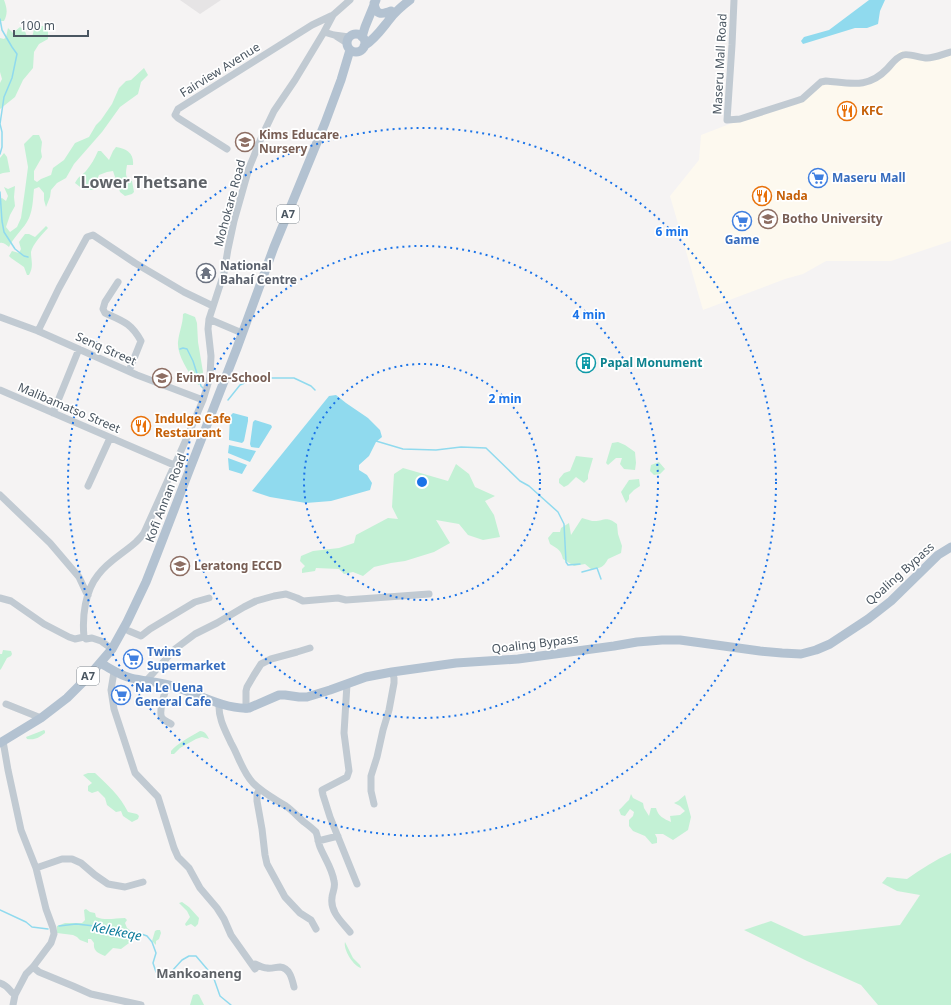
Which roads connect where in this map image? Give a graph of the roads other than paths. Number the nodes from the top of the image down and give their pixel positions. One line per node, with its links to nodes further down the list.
1 (350, 0): 7 (street)
2 (404, 0): 6 (main road)
3 (410, 0): 9 (main road)
4 (374, 1): 6 (main road); 9 (main road, Kofi Annan Road / A7)
5 (734, 1): 10 (street, Maseru Mall Road)
6 (391, 12): 9 (main road)
7 (333, 15): 8 (street, Mohokare Road); 11 (street, Fairview Avenue)
8 (324, 32): 9 (street); 13 (street, Mohokare Road)
9 (356, 42): 17 (main road, Kofi Annan Road / A7)
10 (951, 52)
11 (227, 149)
12 (118, 282): 19 (street)
13 (213, 306): 15 (street, Mohokare Road); 16 (street)
14 (0, 316): 16 (street, Senq Street)
15 (209, 319): 17 (street); 21 (street, Mohokare Road)
16 (38, 331): 18 (street, Senq Street)
17 (242, 333): 35 (main road, Kofi Annan Road / A7)
18 (79, 349): 19 (street, Senq Street); 22 (street)
19 (129, 371): 21 (street, Senq Street)
20 (0, 390): 22 (street, Malibamatso Street)
21 (203, 400): 24 (street, Mohokare Road)
22 (53, 413): 23 (street, Malibamatso Street)
23 (110, 438): 24 (street, Malibamatso Street); 25 (street)
24 (174, 465): 29 (street, Mohokare Road)
25 (88, 486)
26 (0, 495): 29 (street)
27 (951, 547): 38 (main road, Qoaling Bypass)
28 (429, 594): 39 (street)
29 (88, 595): 33 (street, Mohokare Road)
30 (0, 598): 33 (street)
31 (209, 598): 32 (street)
32 (129, 630)
33 (84, 637): 35 (street)
34 (310, 648): 44 (street)
35 (112, 649): 36 (main road, Kofi Annan Road / A7)
36 (100, 664): 37 (main road); 45 (main road, Kofi Annan Road / A7)
37 (114, 672): 39 (main road); 59 (street)
38 (392, 672): 40 (main road, Qoaling Bypass); 49 (street)
39 (146, 681): 41 (main road)
40 (347, 684): 44 (main road, Qoaling Bypass); 50 (street)
41 (167, 685): 42 (main road); 46 (street)
42 (219, 703): 44 (main road); 48 (street)
43 (6, 704): 45 (street)
44 (246, 709)
45 (41, 718): 47 (main road, Kofi Annan Road / A7)
46 (171, 724)
47 (1, 742): 52 (street)
48 (260, 789): 51 (street); 55 (street)
49 (374, 804)
50 (338, 836): 51 (street); 54 (street)
51 (318, 841): 56 (street)
52 (36, 868): 53 (street); 57 (street)
53 (143, 882)
54 (357, 884)
55 (316, 929)
56 (350, 932)
57 (33, 967): 60 (street); 62 (street)
58 (0, 983): 60 (street)
59 (294, 987)
60 (15, 995): 61 (street)
61 (13, 1005)
62 (141, 1005)

